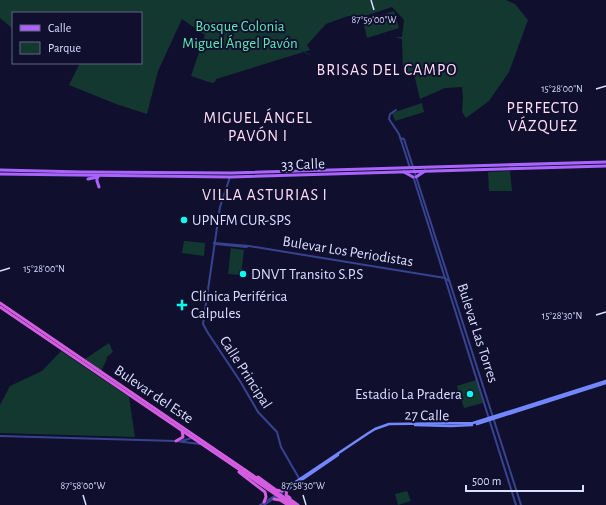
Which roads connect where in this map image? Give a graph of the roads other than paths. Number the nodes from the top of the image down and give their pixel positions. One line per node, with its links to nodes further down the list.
1 (396, 110): 4 (street, Bulevar Las Torres)
2 (606, 162): 4 (main road, 33 Calle)
3 (606, 166): 5 (main road, 33 Calle)
4 (412, 169): 5 (main road, 33 Calle); 8 (main road, 33 Calle); 9 (main road, 33 Calle); 13 (street, Bulevar Las Torres)
5 (426, 171): 13 (main road)
6 (0, 172): 7 (main road, 33 Calle); 10 (main road, 33 Calle)
7 (69, 172): 8 (main road, 33 Calle); 10 (main road)
8 (103, 172): 10 (main road)
9 (401, 172): 12 (main road, 33 Calle); 13 (main road)
10 (85, 176): 11 (main road, 33 Calle)
11 (99, 177): 12 (main road, 33 Calle); 14 (main road); 15 (main road)
12 (230, 177): 16 (street, Calle Principal)
13 (415, 177): 17 (street, Bulevar Las Torres); 18 (street, Bulevar Las Torres)
14 (88, 179)
15 (99, 187)
16 (214, 243): 17 (street, Bulevar Los Periodistas); 35 (street, Calle Principal)
17 (444, 278): 18 (street); 21 (street, Bulevar Las Torres)
18 (451, 286): 19 (street, Bulevar Las Torres)
19 (456, 302): 21 (street); 25 (street, Bulevar Las Torres)
20 (0, 303): 23 (highway, Bulevar del Este)
21 (453, 303): 25 (street, Bulevar Las Torres)
22 (0, 307): 23 (highway, Bulevar del Este)
23 (60, 346): 26 (highway, Bulevar del Este); 26 (highway, Bulevar del Este)
24 (606, 382): 25 (main road, 27 Calle)
25 (491, 419): 35 (main road, 27 Calle); 35 (main road, 27 Calle); 47 (street, Bulevar Las Torres); 48 (street, Bulevar Las Torres)
26 (182, 429): 28 (highway, Bulevar del Este); 29 (highway, Bulevar del Este); 30 (highway)
27 (0, 436): 30 (street)
28 (197, 437): 29 (street); 32 (highway, Bulevar del Este)
29 (193, 438): 30 (street); 31 (highway, Bulevar del Este)
30 (178, 441): 31 (street)
31 (203, 445): 33 (highway, Bulevar del Este)
32 (226, 456): 34 (highway, Bulevar del Este); 37 (highway)
33 (221, 457): 34 (highway, Bulevar del Este); 36 (highway)
34 (244, 471): 43 (highway, Bulevar del Este, bridge); 45 (highway, Bulevar del Este, bridge)
35 (300, 479): 38 (main road, 27 Calle); 39 (main road, 27 Calle)
36 (252, 482): 37 (highway); 42 (highway)
37 (271, 486): 39 (highway)
38 (287, 490): 40 (street, 27 Calle); 43 (highway)
39 (282, 491): 42 (street, 27 Calle)
40 (274, 499): 41 (highway); 42 (street, 27 Calle)
41 (283, 502): 43 (highway); 45 (highway)
42 (264, 504): 44 (street, 27 Calle)
43 (295, 504): 46 (highway, Bulevar del Este)
44 (260, 505)
45 (290, 505)
46 (298, 505)
47 (516, 505)
48 (521, 505)

